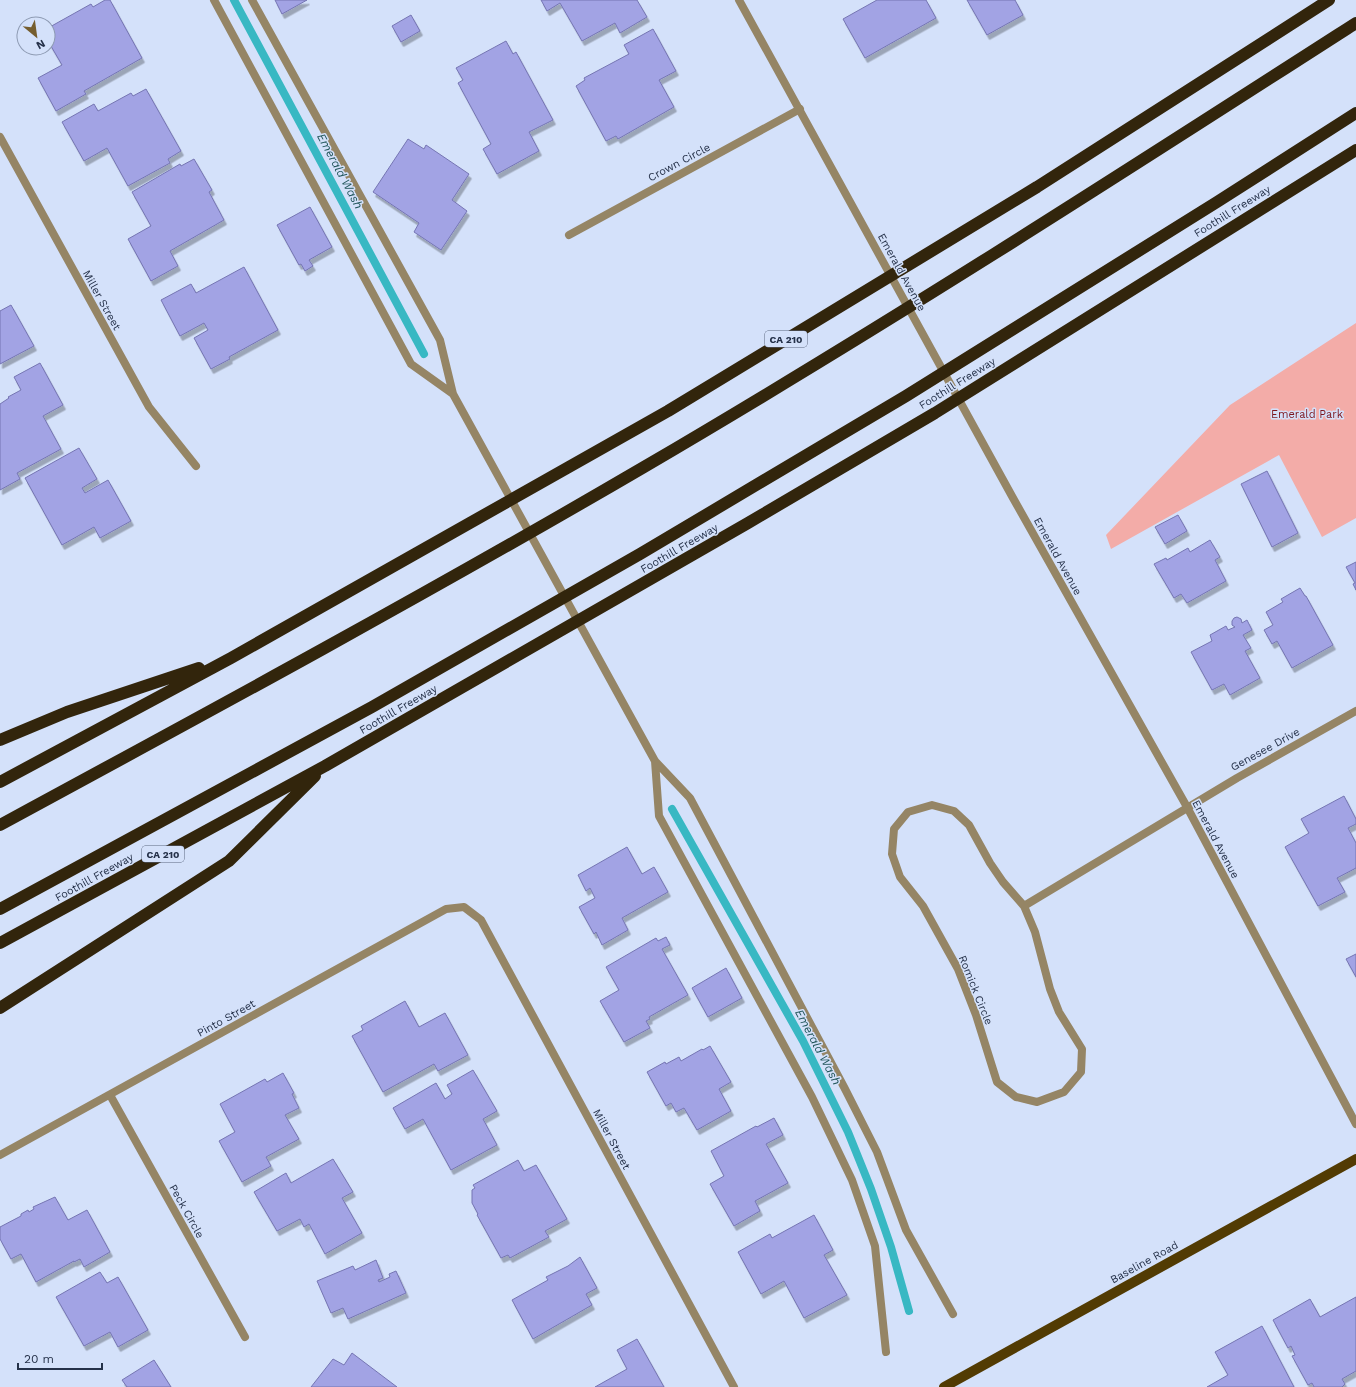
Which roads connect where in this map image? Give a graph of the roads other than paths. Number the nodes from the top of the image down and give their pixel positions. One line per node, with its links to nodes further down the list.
1 (214, 0): 11 (street)
2 (252, 0): 11 (street)
3 (739, 0): 6 (street, Emerald Avenue)
4 (1330, 0): 13 (highway, CA 210)
5 (1356, 23): 20 (highway)
6 (800, 109): 10 (street, Crown Circle); 19 (street, Emerald Avenue)
7 (1356, 113): 23 (highway)
8 (0, 137): 12 (street, Miller Street)
9 (1356, 150): 17 (highway, Foothill Freeway / CA 210)
10 (568, 235)
11 (453, 394): 16 (street)
12 (196, 466)
13 (230, 658): 15 (highway); 18 (highway, CA 210)
14 (1356, 711): 19 (street, Genesee Drive)
15 (0, 740)
16 (655, 761): 30 (street); 32 (street)
17 (325, 766): 24 (highway, Foothill Freeway / CA 210); 25 (highway)
18 (0, 782)
19 (1186, 807): 21 (street); 27 (street, Emerald Avenue)
20 (0, 825)
21 (1024, 906): 21 (street, Romick Circle)
22 (464, 907): 26 (street, Pinto Street); 34 (street, Miller Street)
23 (0, 909)
24 (0, 943)
25 (0, 1008)
26 (110, 1095): 28 (street, Pinto Street); 31 (street, Peck Circle)
27 (1356, 1124)
28 (0, 1155)
29 (1356, 1159): 33 (main road, Baseline Road)
30 (953, 1314)
31 (245, 1337)
32 (886, 1352)
33 (947, 1386)
34 (734, 1387)

